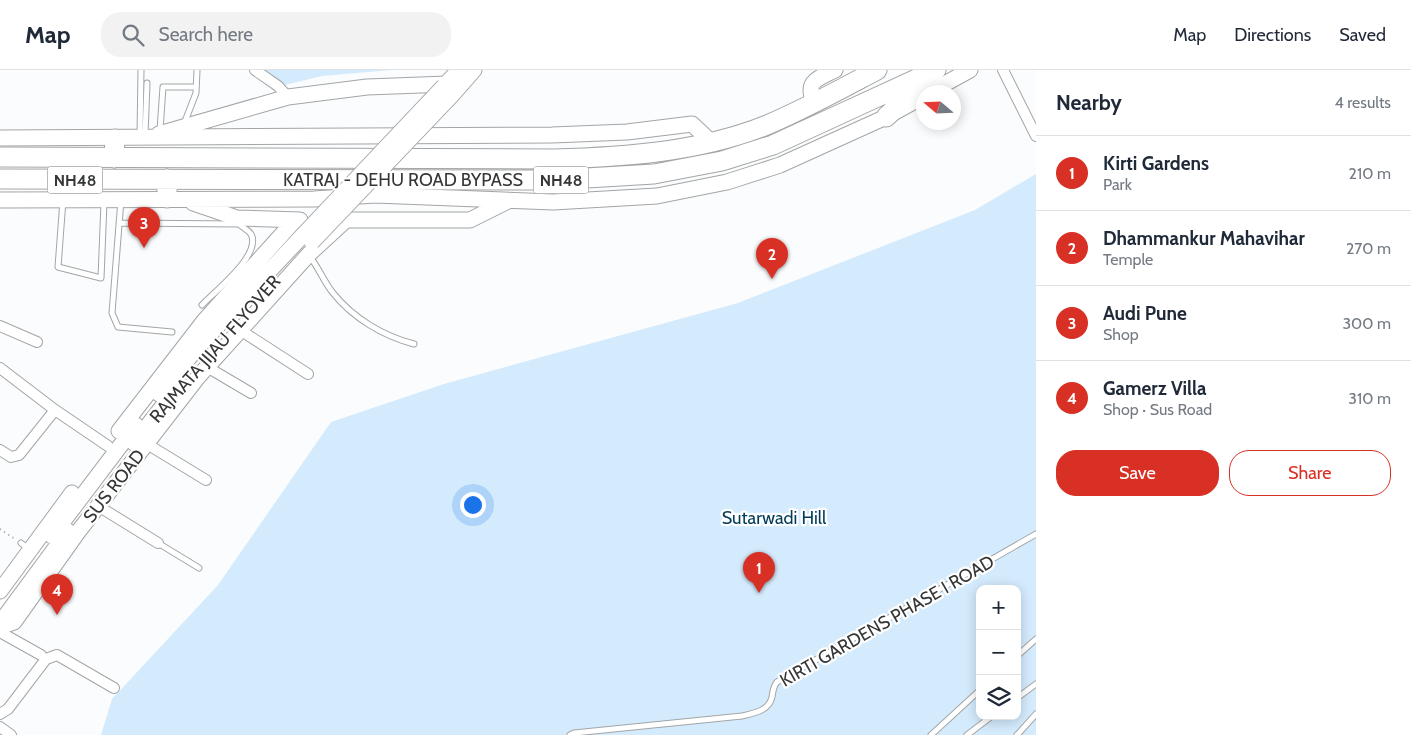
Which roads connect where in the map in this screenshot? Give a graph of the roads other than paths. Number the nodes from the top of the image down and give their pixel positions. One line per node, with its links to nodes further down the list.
1 (142, 70): 21 (lane)
2 (197, 70): 13 (lane)
3 (255, 70): 15 (street)
4 (460, 70): 14 (street)
5 (474, 70): 14 (street)
6 (835, 70): 17 (street)
7 (877, 70): 17 (highway, KATRAJ - DEHU ROAD BYPASS / NH48)
8 (935, 70): 18 (highway); 28 (highway, KATRAJ - DEHU ROAD BYPASS / NH48)
9 (970, 70): 12 (street)
10 (1003, 70): 20 (street)
11 (147, 84): 21 (lane)
12 (943, 85)
13 (196, 87): 19 (lane); 21 (lane)
14 (448, 88): 15 (street); 38 (street, RAJMATA JIJAU FLYOVER, bridge)
15 (288, 97): 19 (street)
16 (916, 100): 18 (street)
17 (814, 103): 24 (highway, KATRAJ - DEHU ROAD BYPASS / NH48)
18 (886, 117): 34 (street)
19 (184, 125): 21 (street)
20 (1036, 136)
21 (148, 137): 23 (street); 24 (street)
22 (0, 138): 23 (street)
23 (115, 139): 26 (highway)
24 (711, 142): 26 (highway, KATRAJ - DEHU ROAD BYPASS / NH48)
25 (0, 158): 26 (highway, KATRAJ - DEHU ROAD BYPASS / NH48)
26 (114, 158)
27 (0, 179): 28 (highway, KATRAJ - DEHU ROAD BYPASS / NH48)
28 (167, 179): 29 (highway)
29 (175, 199): 33 (street); 34 (street); 35 (street)
30 (0, 200): 31 (street)
31 (63, 200): 32 (street); 32 (lane)
32 (104, 200): 33 (street)
33 (121, 200): 37 (lane)
34 (511, 200): 36 (street)
35 (295, 220): 36 (street); 51 (street, SUS ROAD)
36 (346, 220): 38 (street)
37 (119, 222): 39 (lane); 42 (lane)
38 (308, 243): 41 (street, SUS ROAD); 44 (lane); 59 (street, RAJMATA JIJAU FLYOVER); 60 (street, RAJMATA JIJAU FLYOVER)
39 (202, 305)
40 (0, 326): 43 (street)
41 (240, 330): 46 (street, SUS ROAD); 47 (street)
42 (172, 332)
43 (37, 342)
44 (414, 344)
45 (0, 368): 49 (street)
46 (206, 368): 48 (street); 50 (street, SUS ROAD)
47 (308, 374)
48 (251, 393)
49 (55, 410): 51 (street); 52 (street)
50 (147, 444): 53 (street); 54 (street, SUS ROAD)
51 (108, 446): 58 (street, SUS ROAD)
52 (0, 450)
53 (206, 480)
54 (98, 506): 56 (street); 61 (street, SUS ROAD)
55 (1036, 534): 75 (lane, KIRTI GARDENS PHASE I ROAD)
56 (158, 543): 57 (lane)
57 (199, 568)
58 (0, 590)
59 (0, 605)
60 (0, 623)
61 (0, 627)
62 (0, 632): 65 (street)
63 (1036, 639): 64 (lane)
64 (1021, 652)
65 (41, 655)
66 (1036, 684): 69 (lane)
67 (114, 688): 70 (street)
68 (976, 694): 76 (lane)
69 (1021, 695)
70 (0, 714)
71 (1036, 714): 78 (lane)
72 (987, 720): 77 (lane)
73 (0, 727): 74 (street)
74 (11, 735)
75 (570, 735)
76 (931, 735)
77 (967, 735)
78 (1017, 735)

